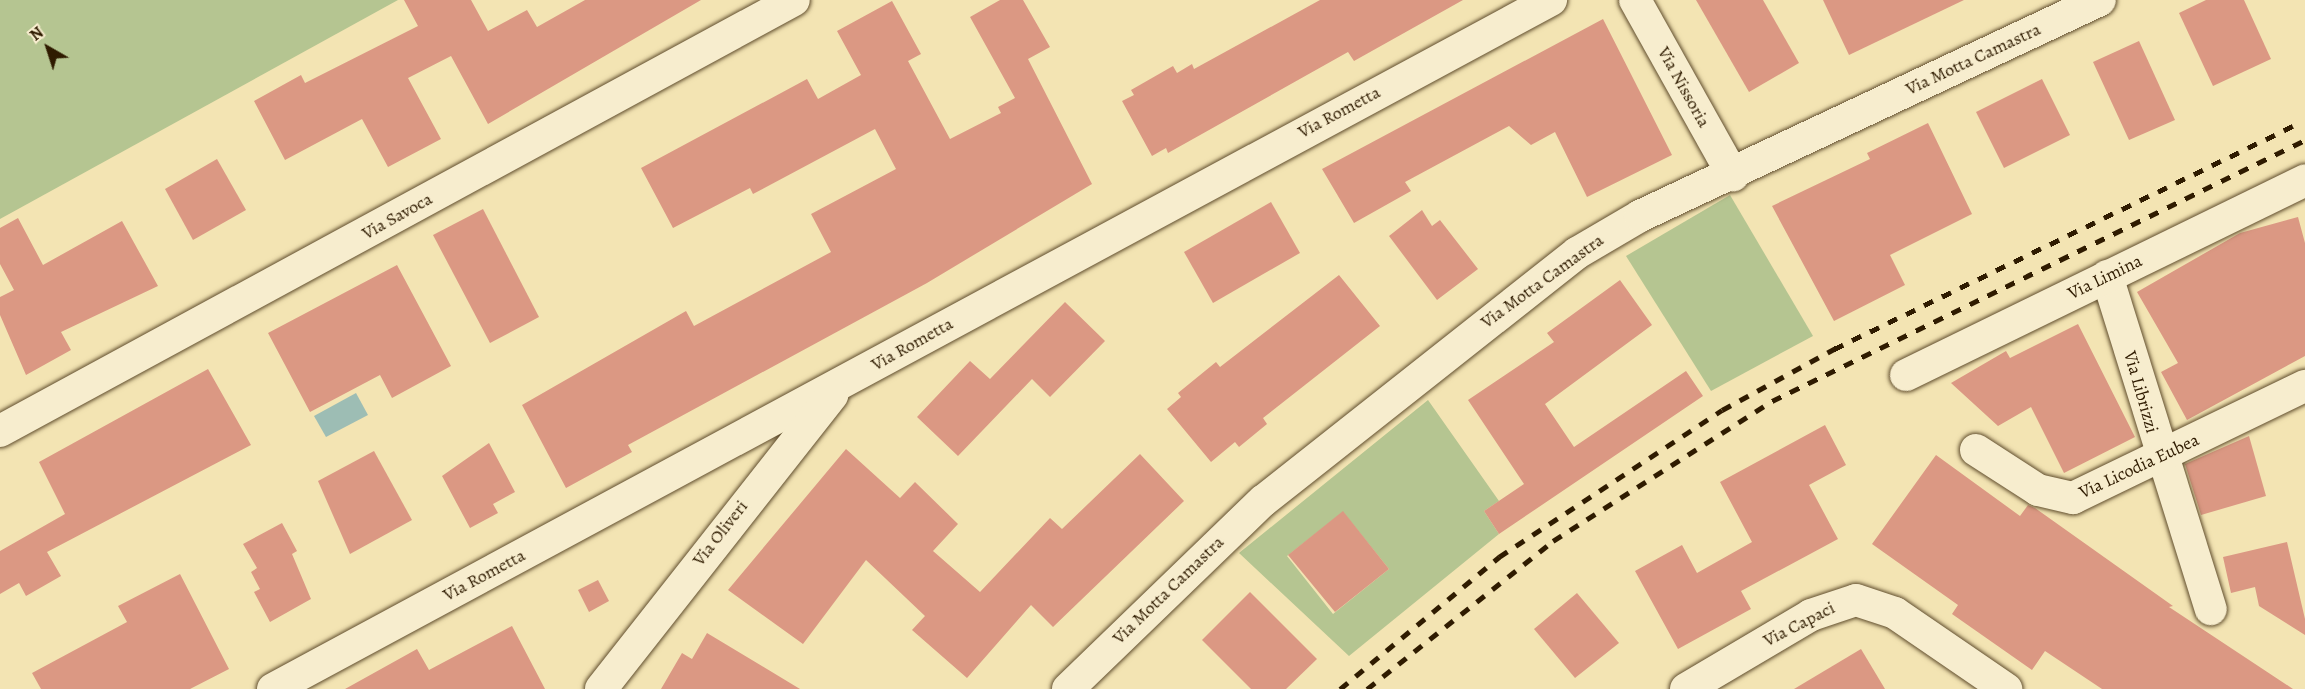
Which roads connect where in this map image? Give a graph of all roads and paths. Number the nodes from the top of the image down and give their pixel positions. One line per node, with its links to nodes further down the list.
1 (794, 0): 11 (street, Via Savoca)
2 (1551, 0): 9 (street, Via Rometta)
3 (1635, 0): 5 (street, Via Nissoria)
4 (2100, 0): 5 (street, Via Motta Camastra)
5 (1733, 175): 17 (street, Via Motta Camastra)
6 (2305, 180): 7 (street, Via Limina)
7 (2107, 276): 8 (street, Via Limina); 13 (street, Via Librizzi)
8 (1906, 375)
9 (843, 382): 15 (street, Via Rometta); 16 (street, Via Oliveri)
10 (2305, 386): 13 (street, Via Licodia Eubea)
11 (0, 431)
12 (1976, 450): 13 (street, Via Licodia Eubea)
13 (2160, 458): 14 (street, Via Librizzi)
14 (2211, 609)
15 (273, 689)
16 (601, 689)
17 (1068, 689)
18 (1686, 689): 19 (street, Via Capaci)
19 (2006, 689)

